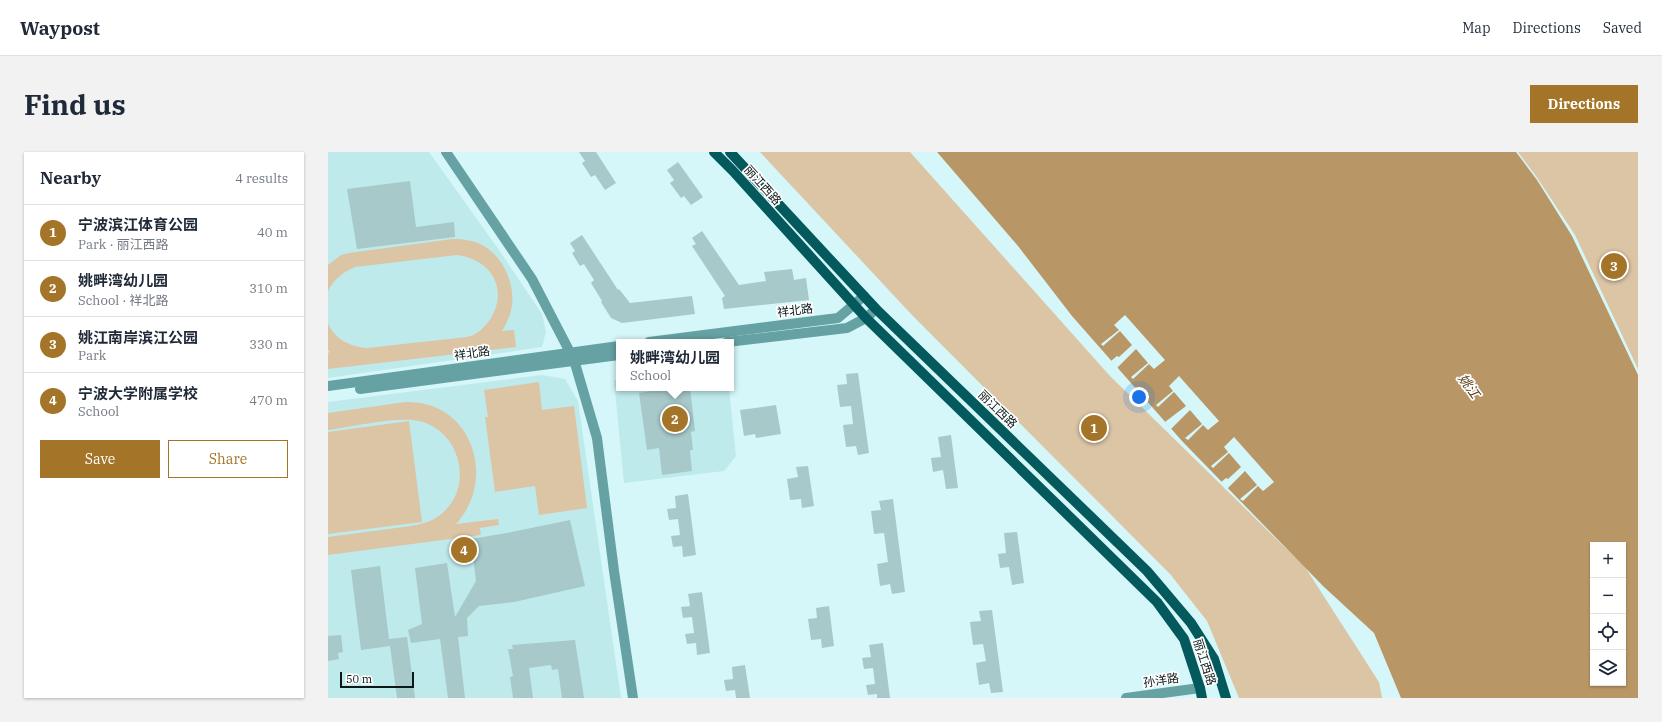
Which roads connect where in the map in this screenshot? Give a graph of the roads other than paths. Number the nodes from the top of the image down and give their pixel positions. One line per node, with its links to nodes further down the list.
1 (446, 152): 12 (street)
2 (714, 152): 5 (main road, 丽江西路)
3 (730, 152): 4 (main road, 丽江西路)
4 (864, 296): 5 (street, 祥北路); 6 (main road, 丽江西路)
5 (855, 305): 7 (main road, 丽江西路); 8 (street, 祥北路)
6 (876, 309): 7 (street, 祥北路); 18 (main road, 丽江西路)
7 (866, 318): 9 (street, 祥北路); 15 (main road, 丽江西路)
8 (673, 339)
9 (734, 341)
10 (616, 347): 12 (street, 祥北路)
11 (616, 355): 12 (street, 祥北路)
12 (572, 356): 13 (street, 祥北路); 14 (street, 祥北路); 16 (street)
13 (328, 386)
14 (328, 393)
15 (1201, 693): 17 (street, 孙洋路)
16 (633, 698)
17 (1126, 698)
18 (1226, 698)

